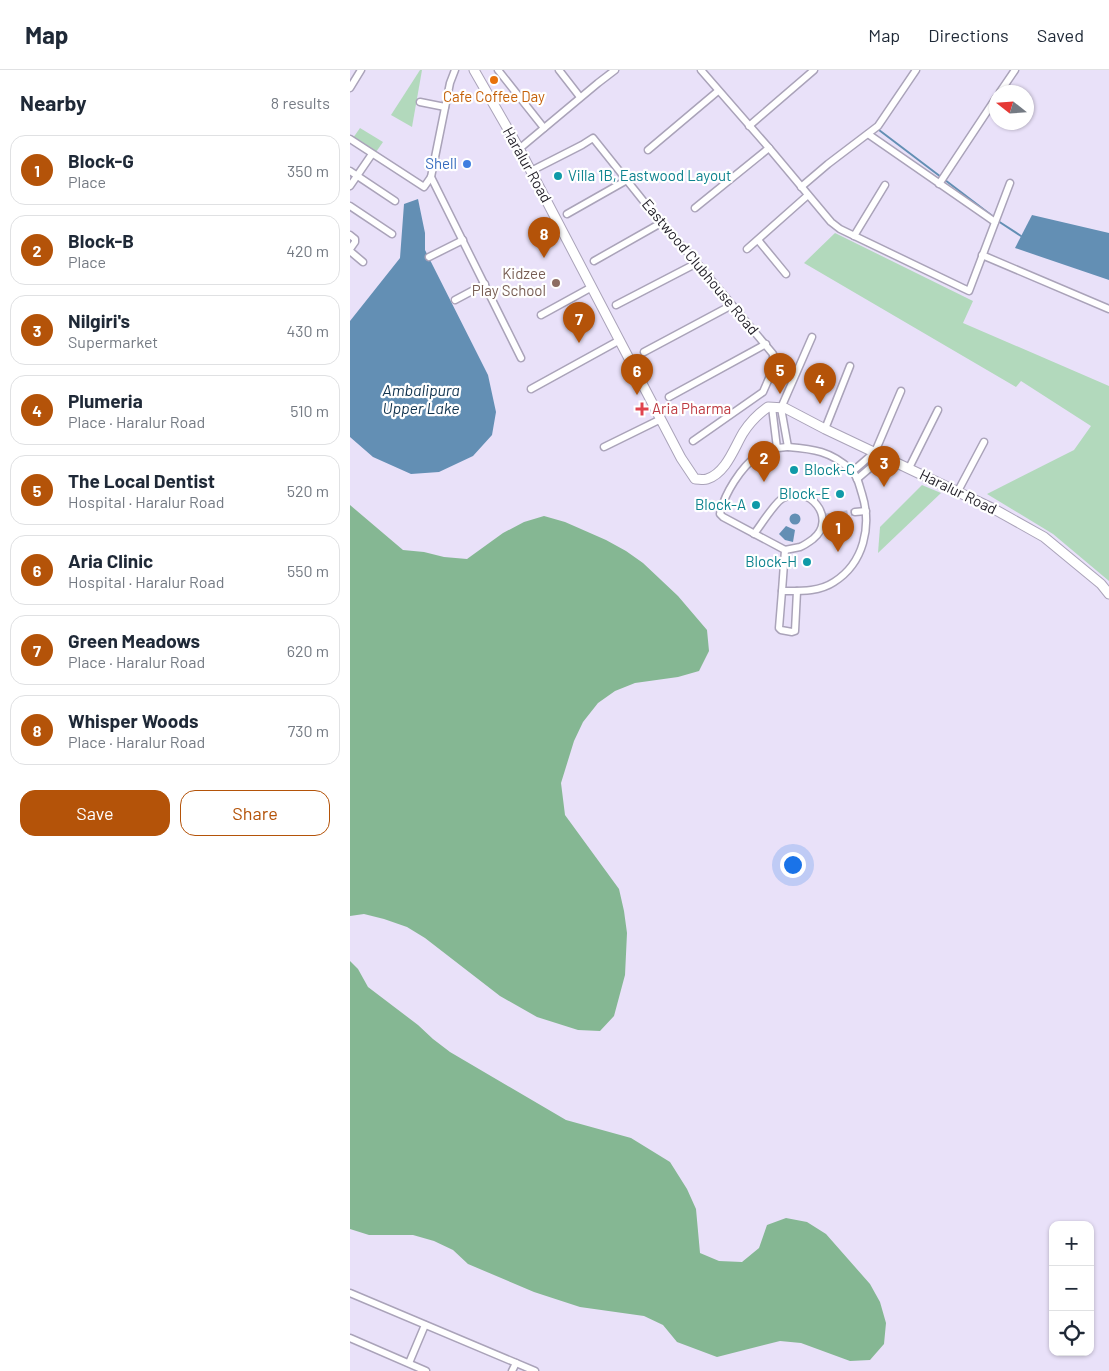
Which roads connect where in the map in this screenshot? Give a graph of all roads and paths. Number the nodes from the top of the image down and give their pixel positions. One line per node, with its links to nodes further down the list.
1 (361, 70): 12 (street)
2 (454, 70): 16 (street)
3 (474, 70): 23 (street, Haralur Road)
4 (498, 70): 19 (street)
5 (559, 70): 14 (street)
6 (615, 70): 14 (street)
7 (701, 70): 13 (street)
8 (814, 70): 18 (street)
9 (916, 70): 20 (street)
10 (1015, 70): 11 (street)
11 (1005, 85)
12 (350, 88)
13 (718, 91): 18 (street); 24 (street)
14 (580, 97): 19 (street)
15 (420, 102): 16 (street)
16 (445, 107): 29 (street)
17 (989, 108): 31 (street)
18 (749, 126): 22 (street)
19 (544, 128): 23 (street)
20 (868, 134): 31 (street); 35 (street)
21 (350, 139): 25 (street)
22 (769, 148): 35 (street); 39 (street)
23 (519, 149): 27 (street, Haralur Road)
24 (648, 150)
25 (372, 154): 28 (street); 29 (street)
26 (350, 171): 28 (street)
27 (531, 171): 30 (street, Eastwood Clubhouse Road); 57 (street, Haralur Road)
28 (357, 175): 34 (street); 37 (street)
29 (431, 177): 46 (street)
30 (626, 180): 40 (street); 42 (street, Eastwood Clubhouse Road)
31 (941, 180): 41 (street)
32 (1010, 183): 41 (street)
33 (885, 185): 45 (street)
34 (350, 186)
35 (801, 187): 36 (street)
36 (808, 195): 45 (street); 47 (street)
37 (395, 201)
38 (350, 206): 43 (street)
39 (695, 208)
40 (567, 214)
41 (996, 220): 50 (street)
42 (661, 223): 52 (street); 54 (street, Eastwood Clubhouse Road)
43 (392, 234)
44 (350, 235): 49 (street)
45 (854, 236): 50 (street)
46 (463, 240): 51 (street); 56 (street)
47 (758, 240): 48 (street); 55 (street)
48 (747, 249)
49 (350, 250): 53 (street)
50 (982, 255): 61 (street)
51 (429, 257)
52 (594, 261)
53 (363, 262)
54 (697, 263): 59 (street, Eastwood Clubhouse Road); 60 (street)
55 (786, 274)
56 (485, 284): 58 (street); 67 (street)
57 (592, 287): 62 (street); 64 (street, Haralur Road)
58 (455, 300)
59 (732, 305): 65 (street, Eastwood Clubhouse Road); 66 (street)
60 (616, 306)
61 (1109, 308)
62 (541, 315)
63 (812, 337): 72 (street)
64 (620, 340): 69 (street); 74 (street, Haralur Road)
65 (766, 344): 71 (street); 76 (street, Eastwood Clubhouse Road)
66 (644, 352)
67 (520, 358)
68 (850, 366): 75 (street)
69 (531, 389)
70 (901, 391): 81 (street)
71 (669, 396)
72 (777, 408): 74 (street, Haralur Road); 75 (street, Haralur Road); 79 (street); 80 (street)
73 (938, 410): 83 (street)
74 (661, 420): 78 (street)
75 (825, 428): 81 (street, Haralur Road)
76 (693, 441)
77 (984, 442): 86 (street)
78 (604, 447)
79 (788, 447): 80 (street); 84 (street)
80 (777, 448): 89 (street)
81 (875, 452): 82 (street, Haralur Road); 84 (street)
82 (884, 456): 83 (street, Haralur Road); 85 (street)
83 (909, 468): 86 (street, Haralur Road)
84 (853, 472): 85 (street)
85 (857, 479): 87 (street)
86 (958, 491): 93 (street, Haralur Road)
87 (866, 511): 88 (street); 92 (street)
88 (855, 512)
89 (754, 534): 90 (street); 90 (street)
90 (785, 550): 91 (street)
91 (782, 591): 92 (street); 92 (street)
92 (797, 591)
93 (1109, 594)
94 (350, 1293): 95 (street)
95 (425, 1325): 97 (street); 98 (street)
96 (350, 1338): 97 (street)
97 (409, 1363): 99 (street)
98 (516, 1363): 100 (street); 101 (street)
99 (426, 1371)
100 (512, 1371)
101 (534, 1371)

